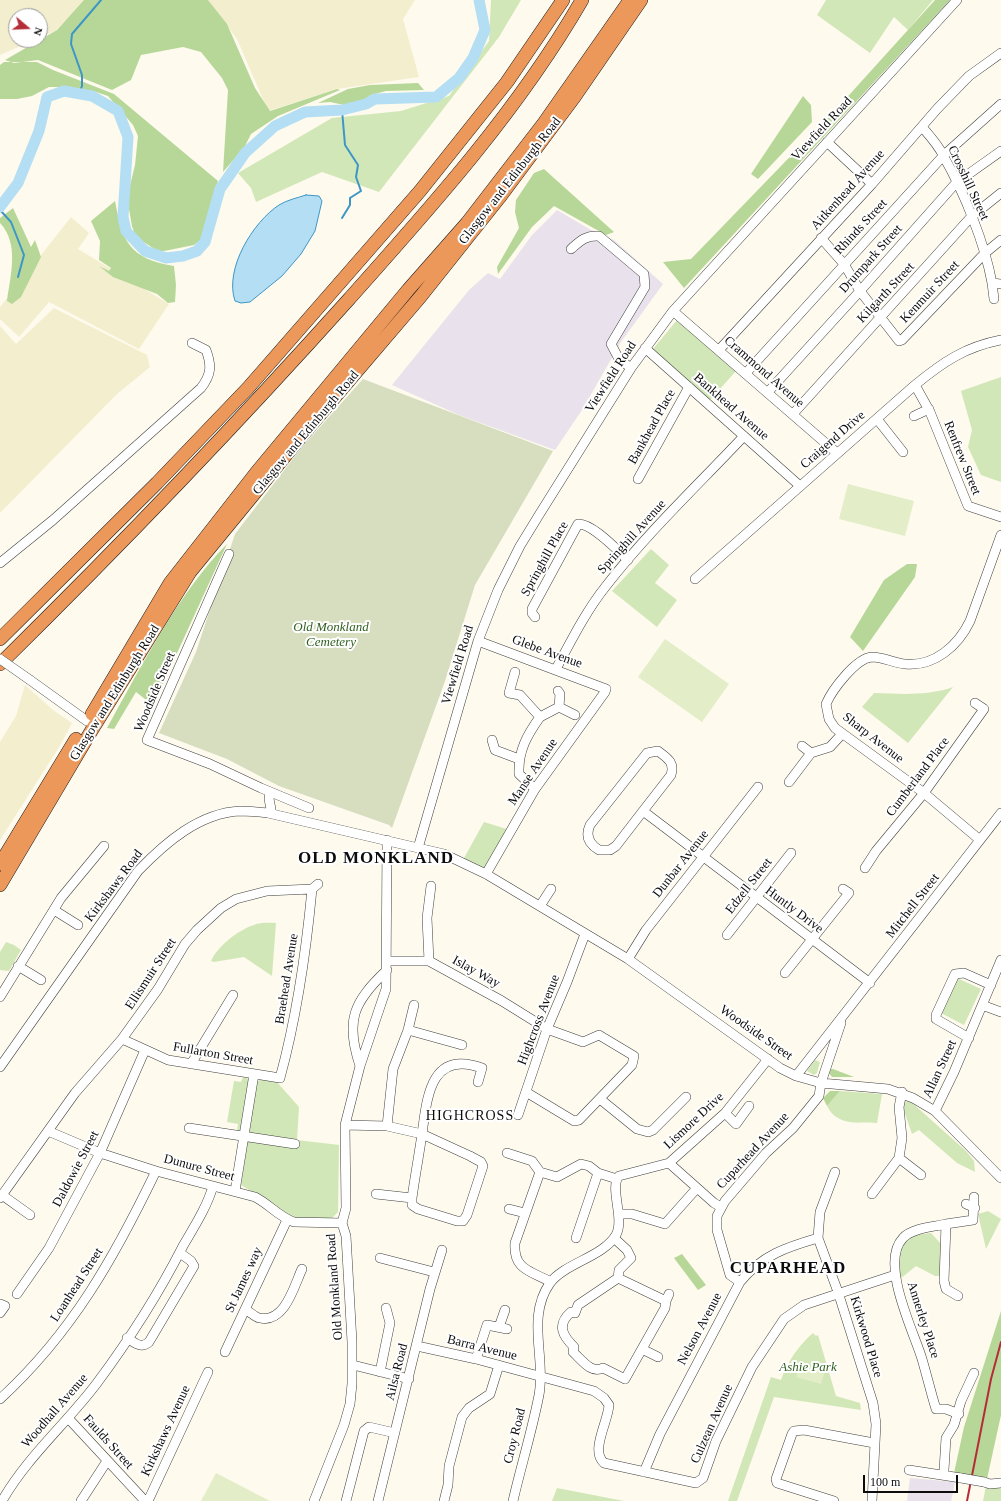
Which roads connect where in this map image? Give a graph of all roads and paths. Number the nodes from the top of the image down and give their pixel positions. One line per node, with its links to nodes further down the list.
1 (563, 0): 51 (highway)
2 (582, 0): 54 (highway)
3 (630, 0): 63 (highway, Glasgow and Edinburgh Road)
4 (642, 0): 88 (highway, Glasgow and Edinburgh Road)
5 (957, 0): 9 (street, Viewfield Road)
6 (1001, 53): 8 (street, Aitkenhead Avenue)
7 (1001, 104): 11 (street, Rhinds Street)
8 (922, 127): 11 (street, Crosshill Street); 13 (street, Aitkenhead Avenue)
9 (827, 142): 13 (street); 24 (street, Viewfield Road)
10 (1001, 151): 12 (street, Drumpark Street)
11 (944, 155): 12 (street, Crosshill Street); 20 (street, Rhinds Street)
12 (956, 183): 15 (street, Crosshill Street); 22 (street, Drumpark Street)
13 (872, 184): 16 (street, Aitkenhead Avenue)
14 (1001, 193): 15 (street, Kilgarth Street)
15 (971, 217): 19 (street, Crosshill Street); 25 (street, Kilgarth Street)
16 (821, 238): 20 (street); 29 (street, Aitkenhead Avenue)
17 (1001, 240): 19 (street, Kenmuir Street)
18 (571, 249): 30 (street)
19 (985, 253): 21 (street, Crosshill Street); 25 (street, Kenmuir Street)
20 (844, 264): 22 (street); 31 (street, Rhinds Street)
21 (997, 284): 23 (street)
22 (860, 291): 25 (street); 34 (street, Drumpark Street)
23 (994, 299)
24 (673, 311): 28 (street, Viewfield Road); 29 (street, Crammond Avenue)
25 (880, 318): 36 (street, Kilgarth Street)
26 (1001, 340): 32 (street, Craigend Drive)
27 (192, 343): 48 (street)
28 (645, 348): 30 (street, Viewfield Road); 33 (street, Bankhead Avenue)
29 (719, 350): 31 (street, Crammond Avenue)
30 (631, 368): 52 (street, Viewfield Road)
31 (746, 373): 34 (street, Crammond Avenue)
32 (915, 385): 35 (street, Renfrew Street); 38 (street, Craigend Drive)
33 (689, 387): 39 (street, Bankhead Avenue); 42 (street, Bankhead Place)
34 (768, 392): 36 (street, Crammond Avenue)
35 (928, 409): 37 (street, Renfrew Street); 44 (street, Renfrew Street)
36 (793, 414): 41 (street, Crammond Avenue)
37 (914, 416)
38 (876, 419): 40 (street); 41 (street, Craigend Drive)
39 (744, 436): 43 (street, Bankhead Avenue); 47 (street, Springhill Avenue)
40 (903, 452)
41 (837, 453): 43 (street, Craigend Drive)
42 (638, 479)
43 (800, 486): 49 (street, Craigend Drive)
44 (1001, 517)
45 (1001, 535): 64 (street, Sharp Avenue)
46 (229, 554): 72 (street, Woodside Street)
47 (628, 560): 50 (street, Springhill Place); 55 (street, Springhill Avenue)
48 (0, 563)
49 (695, 580)
50 (535, 617)
51 (0, 639)
52 (478, 642): 55 (street, Glebe Avenue); 82 (street, Viewfield Road)
53 (0, 659): 63 (street, bridge)
54 (0, 664)
55 (556, 669): 57 (street, Glebe Avenue)
56 (515, 672): 62 (street)
57 (606, 688): 71 (street, Manse Avenue)
58 (558, 691): 60 (street)
59 (976, 703): 73 (street, Cumberland Place)
60 (559, 707): 61 (street); 62 (street)
61 (575, 715)
62 (540, 717): 68 (street)
63 (87, 721): 85 (highway, Glasgow and Edinburgh Road)
64 (842, 734): 67 (street); 73 (street, Sharp Avenue)
65 (492, 740): 68 (street)
66 (802, 746): 67 (street)
67 (811, 753): 69 (street)
68 (519, 759): 71 (street)
69 (789, 782)
70 (758, 786): 84 (street, Dunbar Avenue)
71 (535, 789): 87 (street, Manse Avenue)
72 (270, 792): 74 (street, Woodside Street); 76 (street)
73 (924, 793): 80 (street, Sharp Avenue); 86 (street, Cumberland Place)
74 (309, 808)
75 (643, 811): 75 (street); 84 (street, Huntly Drive)
76 (268, 813): 78 (street, Kirkshaws Road); 121 (street, Kirkshaws Road)
77 (1001, 813): 80 (street, Mitchell Street)
78 (329, 828): 79 (street, Woodside Street)
79 (387, 840): 82 (street, Woodside Street); 103 (street, Old Monkland Road)
80 (980, 840): 107 (street, Mitchell Street)
81 (104, 846): 95 (street)
82 (418, 848): 87 (street, Woodside Street)
83 (791, 853): 93 (street, Edzell Street)
84 (704, 856): 93 (street, Huntly Drive); 100 (street, Dunbar Avenue)
85 (0, 864)
86 (865, 868)
87 (486, 874): 94 (street, Woodside Street)
88 (0, 885)
89 (431, 886): 102 (street)
90 (315, 887): 118 (street, Ellismuir Street); 128 (street, Braehead Avenue)
91 (551, 889): 94 (street)
92 (843, 889): 99 (street)
93 (757, 898): 98 (street, Edzell Street); 99 (street, Huntly Drive)
94 (540, 906): 97 (street, Woodside Street)
95 (54, 910): 96 (street); 104 (street)
96 (78, 925)
97 (585, 934): 100 (street, Woodside Street); 115 (street, Highcross Avenue)
98 (727, 935)
99 (812, 940): 105 (street); 107 (street, Huntly Drive)
100 (628, 959): 122 (street, Woodside Street)
101 (1001, 960): 108 (street, Allan Street)
102 (429, 961): 103 (street, Islay Way); 115 (street, Islay Way)
103 (387, 965): 124 (street, Old Monkland Road); 124 (street, Old Monkland Road)
104 (18, 966): 106 (street); 110 (street)
105 (785, 973)
106 (41, 980)
107 (870, 983): 114 (street, Mitchell Street)
108 (991, 985): 112 (street, Allan Street); 117 (street, Allan Street)
109 (233, 996): 123 (street)
110 (0, 997)
111 (414, 1005): 116 (street)
112 (982, 1005): 113 (street); 117 (street, Allan Street)
113 (1001, 1012)
114 (845, 1015): 127 (street, Mitchell Street); 130 (street, Mitchell Street)
115 (547, 1029): 131 (street, Highcross Avenue); 134 (street, Islay Way)
116 (408, 1030): 119 (street); 140 (street)
117 (969, 1038): 136 (street, Allan Street)
118 (122, 1039): 120 (street, Fullarton Street); 142 (street, Ellismuir Street)
119 (462, 1045)
120 (145, 1050): 123 (street, Fullarton Street); 146 (street, Daldowie Street)
121 (3, 1056): 125 (street, Kirkshaws Road)
122 (768, 1059): 127 (street, Woodside Street); 137 (street, Lismore Drive)
123 (191, 1064): 126 (street, Fullarton Street)
124 (360, 1066): 139 (street, Old Monkland Road)
125 (0, 1067)
126 (254, 1074): 128 (street, Fullarton Street); 144 (street)
127 (796, 1076): 130 (street, Woodside Street)
128 (280, 1078)
129 (478, 1082): 143 (street)
130 (821, 1083): 132 (street, Woodside Street); 166 (street, Cuparhead Avenue)
131 (526, 1092): 134 (street); 138 (street, Highcross Avenue)
132 (902, 1092): 136 (street, Woodside Street); 148 (street)
133 (686, 1097): 134 (street)
134 (600, 1099)
135 (750, 1106): 137 (street)
136 (935, 1111): 155 (street, Woodside Street)
137 (724, 1113): 149 (street, Lismore Drive)
138 (518, 1115)
139 (345, 1125): 140 (street); 173 (street, Old Monkland Road)
140 (387, 1126): 143 (street)
141 (189, 1128): 144 (street)
142 (48, 1131): 146 (street, Dunure Street); 162 (street, Ellismuir Street)
143 (422, 1134): 164 (street); 164 (street)
144 (245, 1137): 145 (street); 159 (street)
145 (295, 1144)
146 (100, 1153): 150 (street, Dunure Street); 190 (street, Daldowie Street)
147 (508, 1153): 151 (street)
148 (899, 1158): 154 (street); 161 (street)
149 (670, 1163): 156 (street, Lismore Drive); 158 (street)
150 (156, 1171): 157 (street, Dunure Street); 210 (street, Loanhead Street)
151 (540, 1172): 153 (street); 169 (street)
152 (835, 1172): 179 (street, Kirkwood Place)
153 (598, 1174): 156 (street); 174 (street)
154 (921, 1175)
155 (1001, 1178)
156 (617, 1179): 170 (street)
157 (212, 1186): 159 (street, Dunure Street); 181 (street, Woodhall Avenue)
158 (697, 1188): 166 (street); 170 (street)
159 (235, 1191): 172 (street, Dunure Street)
160 (376, 1194): 164 (street)
161 (872, 1194)
162 (1, 1196): 171 (street)
163 (974, 1196): 167 (street)
164 (412, 1198)
165 (966, 1204): 167 (street)
166 (721, 1207): 188 (street, Cuparhead Avenue)
167 (975, 1208): 175 (street)
168 (509, 1209): 169 (street)
169 (524, 1213): 187 (street)
170 (620, 1214): 178 (street)
171 (30, 1215)
172 (287, 1220): 173 (street); 194 (street, St James way)
173 (342, 1223): 203 (street, Old Monkland Road)
174 (581, 1223): 176 (street); 177 (street)
175 (946, 1224): 185 (street, Annerley Place); 191 (street)
176 (591, 1226)
177 (576, 1238)
178 (614, 1238): 186 (street); 187 (street)
179 (818, 1238): 188 (street, Nelson Avenue); 189 (street, Kirkwood Place)
180 (442, 1250): 184 (street, Ailsa Road)
181 (180, 1253): 197 (street, Woodhall Avenue); 197 (street)
182 (380, 1258): 184 (street)
183 (302, 1268): 194 (street)
184 (434, 1272): 198 (street, Ailsa Road)
185 (895, 1275): 189 (street, Culzean Avenue); 211 (street, Annerley Place)
186 (618, 1278): 199 (street); 199 (street)
187 (551, 1282): 208 (street)
188 (740, 1282): 218 (street, Nelson Avenue)
189 (838, 1292): 214 (street, Kirkwood Place); 218 (street, Culzean Avenue)
190 (17, 1294)
191 (958, 1296)
192 (0, 1304): 196 (street)
193 (386, 1308): 206 (street)
194 (246, 1310): 200 (street, St James way)
195 (505, 1310): 202 (street)
196 (0, 1313)
197 (127, 1338): 212 (street, Woodhall Avenue)
198 (417, 1346): 202 (street, Barra Avenue); 209 (street, Ailsa Road)
199 (642, 1349): 201 (street)
200 (225, 1352)
201 (658, 1357)
202 (476, 1359): 204 (street, Barra Avenue)
203 (352, 1365): 206 (street); 224 (street, Old Monkland Road)
204 (499, 1365): 208 (street, Barra Avenue); 227 (street)
205 (208, 1372): 223 (street, Kirkshaws Avenue)
206 (380, 1372): 209 (street)
207 (974, 1373): 211 (street)
208 (541, 1376): 218 (street, Culzean Avenue); 228 (street, Croy Road)
209 (409, 1379): 213 (street, Ailsa Road)
210 (0, 1399)
211 (959, 1414): 217 (street)
212 (68, 1418): 215 (street, Faulds Street); 220 (street, Woodhall Avenue)
213 (395, 1433): 225 (street); 226 (street, Ailsa Road)
214 (874, 1443): 229 (street); 230 (street, Kirkwood Place)
215 (107, 1461): 221 (street); 222 (street, Faulds Street)
216 (909, 1470): 219 (street, bridge)
217 (944, 1470)
218 (644, 1472)
219 (1001, 1483)
220 (2, 1501)
221 (81, 1501)
222 (145, 1501)
223 (148, 1501)
224 (314, 1501)
225 (346, 1501)
226 (378, 1501)
227 (444, 1501)
228 (513, 1501)
229 (834, 1501)
230 (872, 1501)

